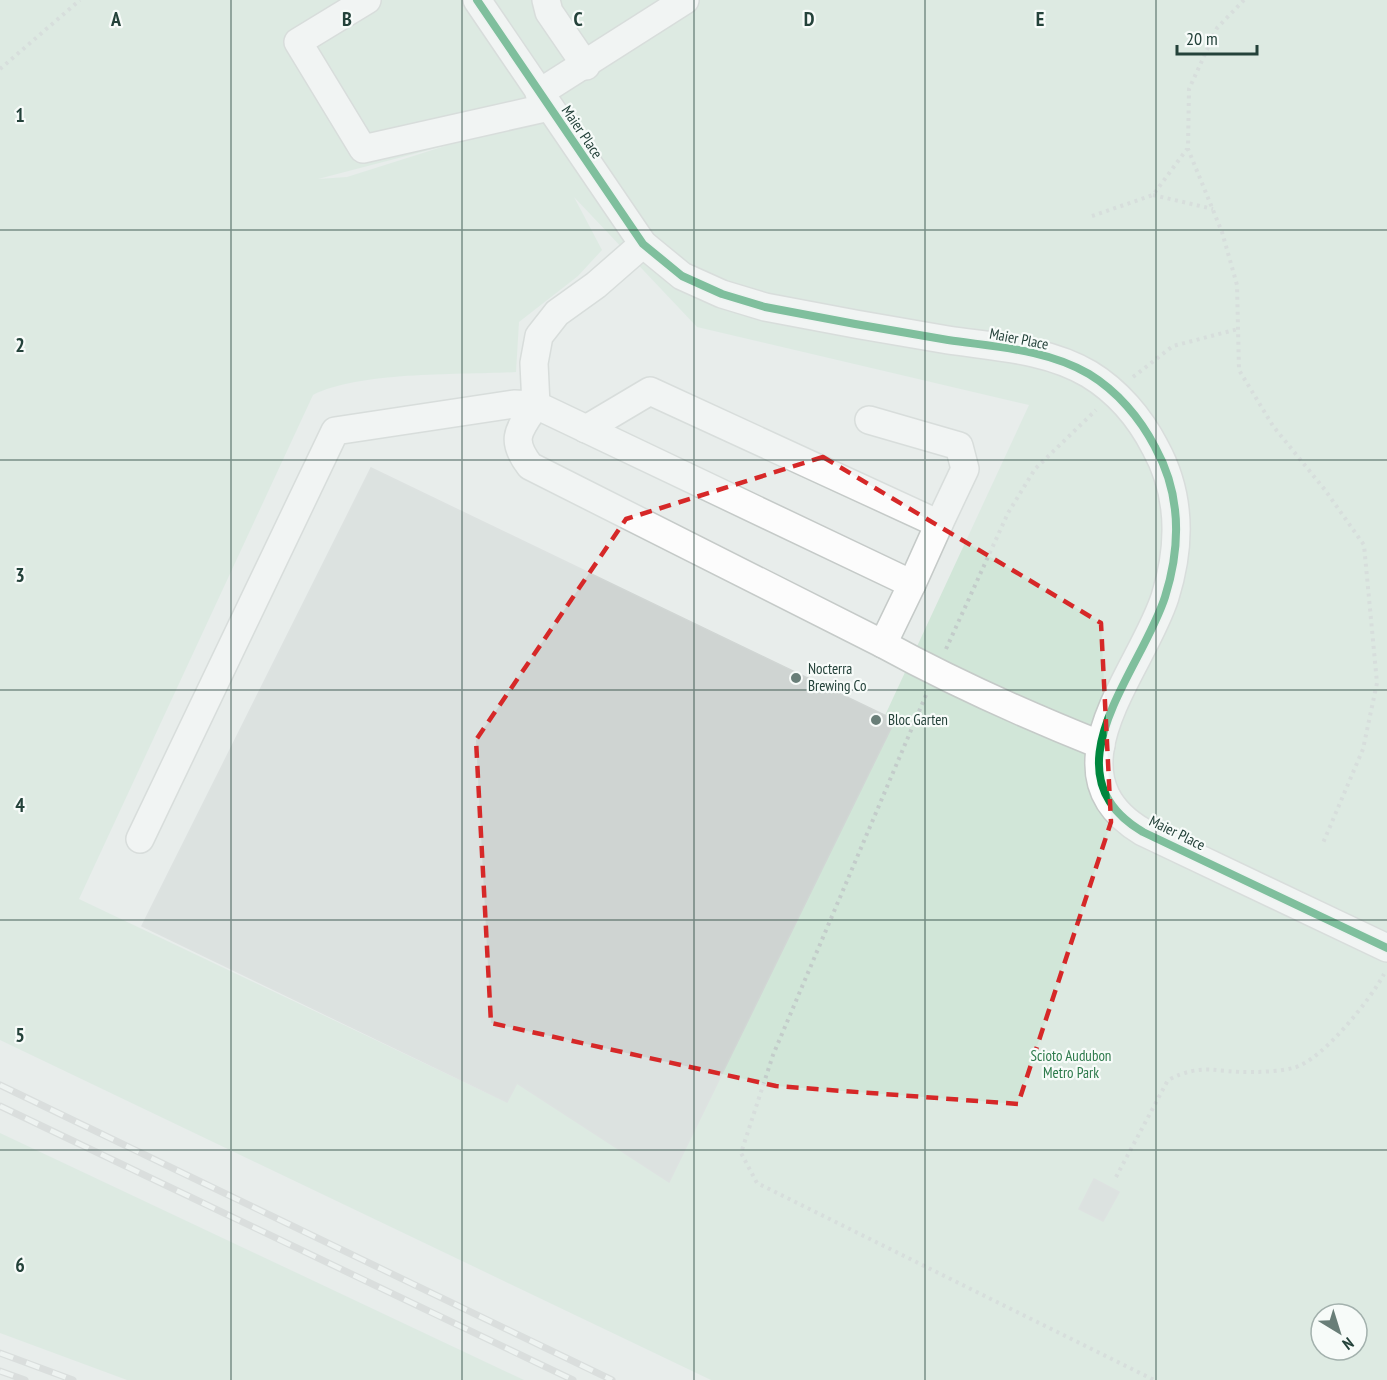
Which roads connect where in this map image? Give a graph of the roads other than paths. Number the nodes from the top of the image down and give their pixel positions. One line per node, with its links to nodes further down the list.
1 (367, 0): 6 (street)
2 (477, 0): 6 (street, Maier Place)
3 (546, 0): 5 (street)
4 (685, 0): 5 (street)
5 (586, 66): 6 (street)
6 (544, 100): 7 (street, Maier Place)
7 (643, 244): 8 (street); 14 (street, Maier Place)
8 (536, 405): 10 (street); 13 (street); 15 (street)
9 (869, 420): 11 (street)
10 (586, 429): 11 (street); 12 (street)
11 (939, 524): 12 (street)
12 (912, 584): 13 (street)
13 (883, 644): 14 (street)
14 (1101, 745): 16 (street, Maier Place)
15 (141, 839)
16 (1387, 948)

